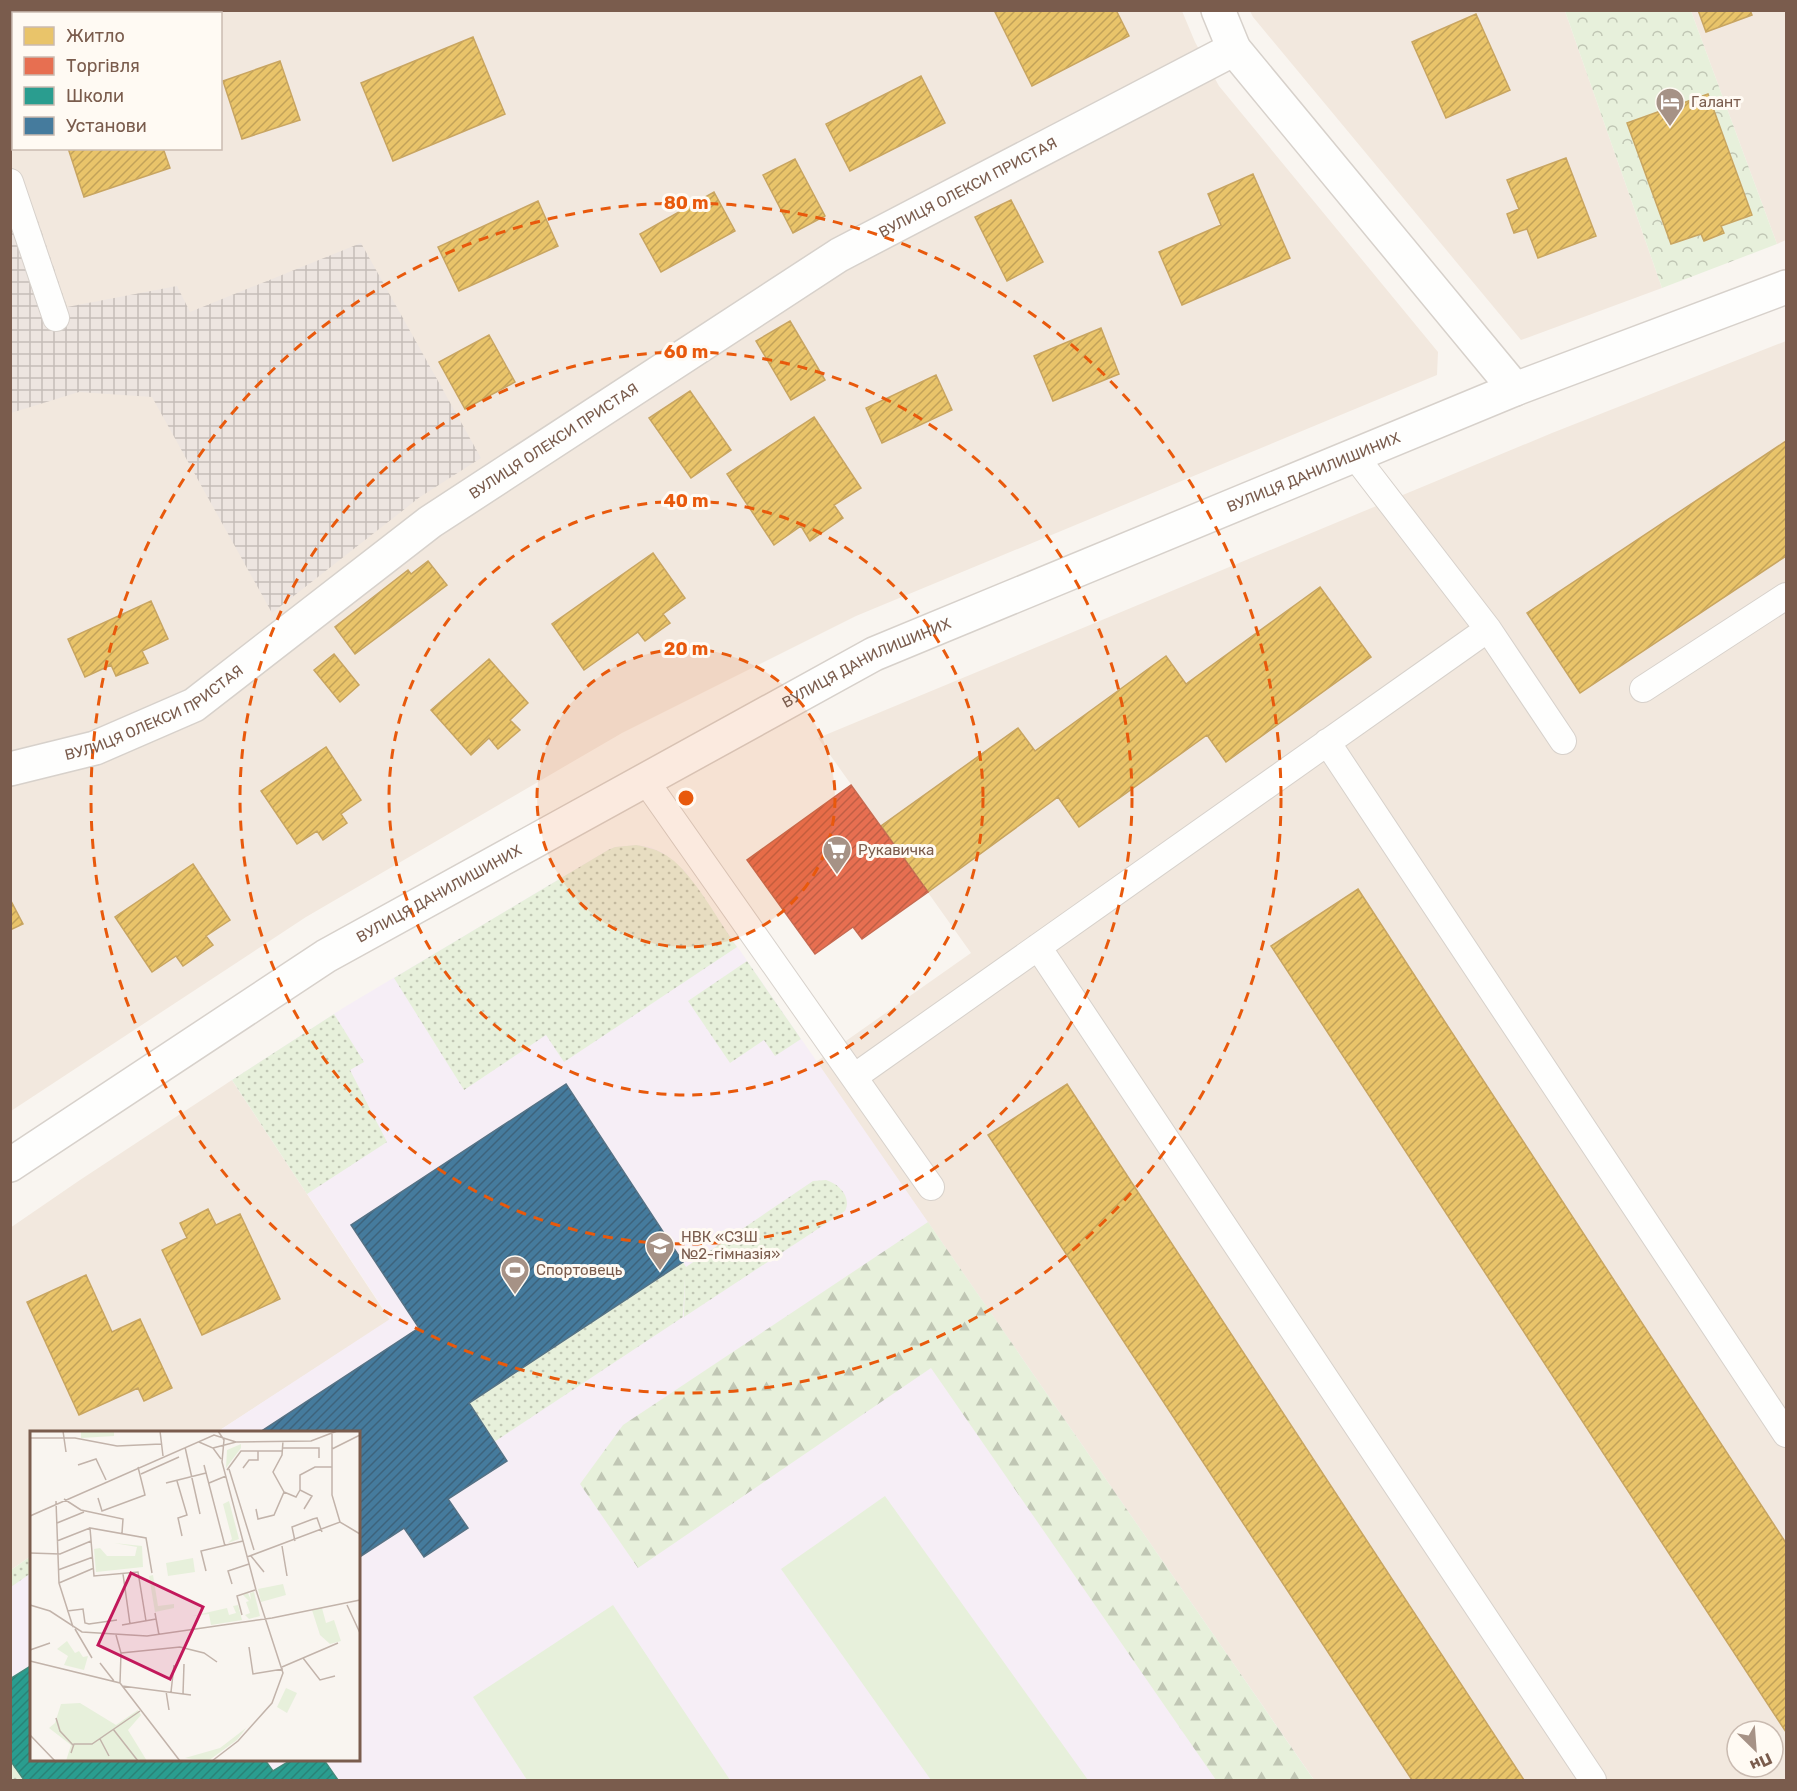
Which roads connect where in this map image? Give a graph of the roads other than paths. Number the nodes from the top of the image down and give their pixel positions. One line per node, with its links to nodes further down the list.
1 (1218, 10): 2 (street)
2 (1234, 49): 6 (street); 13 (street, ВУЛИЦЯ ОЛЕКСИ ПРИСТАЯ)
3 (10, 182): 5 (lane)
4 (1786, 286): 6 (street, ВУЛИЦЯ ДАНИЛИШИНИХ)
5 (56, 318)
6 (1515, 389): 7 (street, ВУЛИЦЯ ДАНИЛИШИНИХ)
7 (1354, 455): 9 (lane); 14 (street, ВУЛИЦЯ ДАНИЛИШИНИХ)
8 (1786, 596): 10 (lane)
9 (1488, 629): 11 (lane); 12 (lane)
10 (1643, 689)
11 (1563, 741)
12 (1327, 742): 15 (lane); 19 (lane)
13 (10, 769)
14 (645, 780): 16 (lane); 17 (street, ВУЛИЦЯ ДАНИЛИШИНИХ)
15 (1038, 947): 16 (lane); 20 (lane)
16 (854, 1077): 18 (lane)
17 (10, 1165)
18 (931, 1187)
19 (1786, 1434)
20 (1593, 1780)

